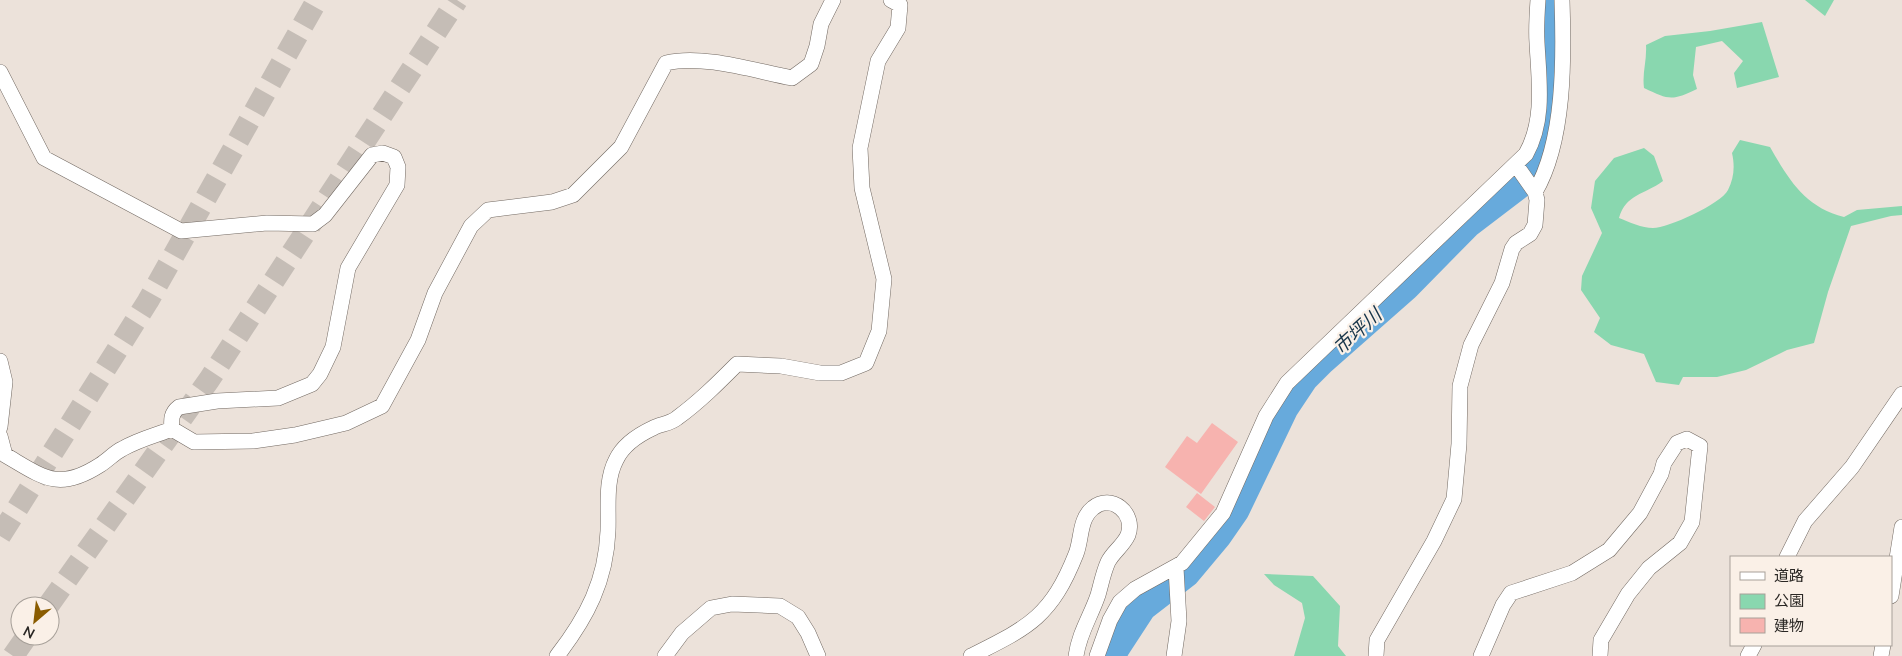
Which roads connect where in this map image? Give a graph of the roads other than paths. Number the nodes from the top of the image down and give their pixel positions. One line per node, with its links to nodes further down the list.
1 (833, 0): 13 (street)
2 (892, 0): 19 (street)
3 (1538, 0): 6 (street)
4 (1562, 0): 7 (street)
5 (0, 72): 13 (street)
6 (1540, 101): 7 (street); 8 (street)
7 (1559, 102): 9 (street)
8 (1516, 165): 9 (street); 17 (street)
9 (1535, 192): 26 (street)
10 (0, 361): 12 (street)
11 (1902, 394): 16 (street)
12 (0, 427)
13 (172, 429): 14 (street)
14 (0, 436)
15 (1902, 527): 18 (street)
16 (1788, 556)
17 (1176, 568): 24 (street); 25 (street)
18 (1892, 590)
19 (557, 656)
20 (665, 656): 21 (street)
21 (818, 656)
22 (970, 656): 23 (street)
23 (1076, 656)
24 (1097, 656)
25 (1174, 656)
26 (1376, 656)
27 (1481, 656): 28 (street)
28 (1600, 656)

